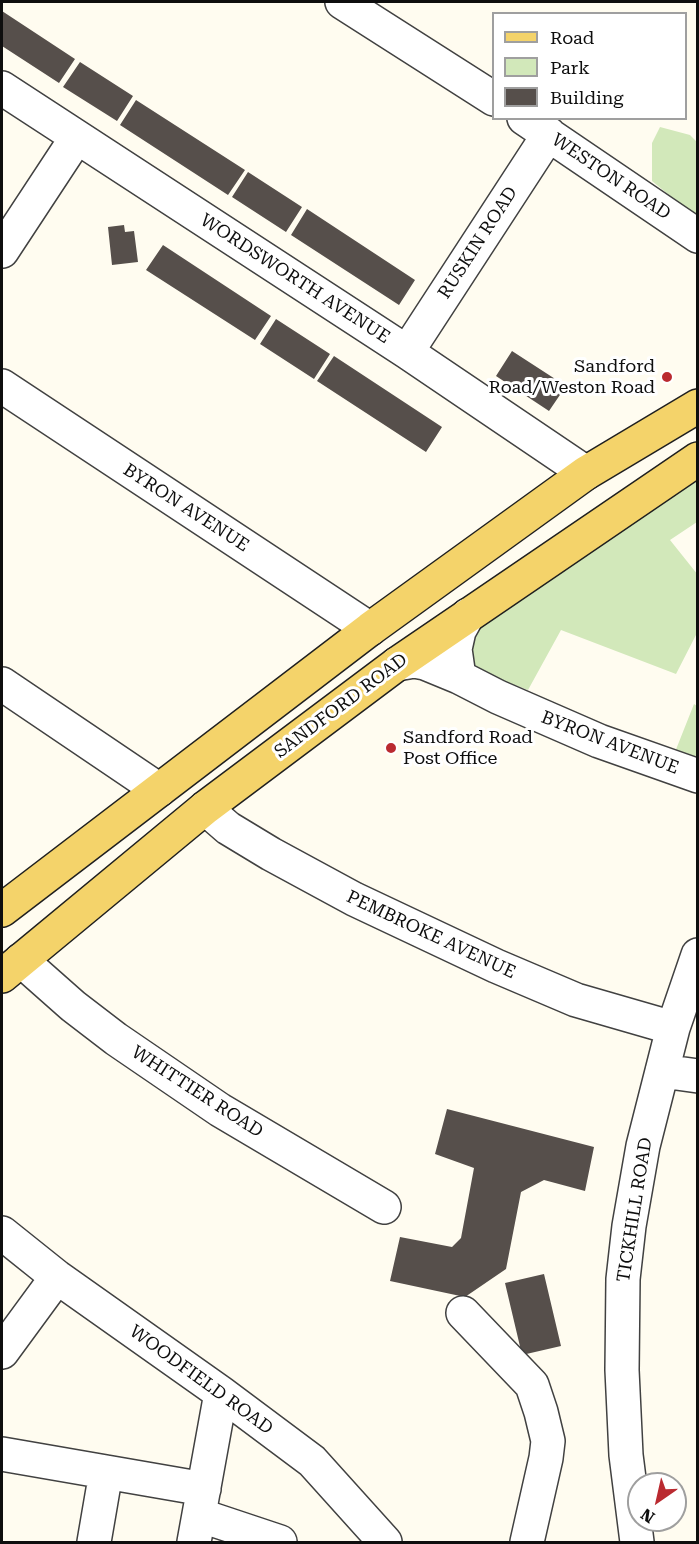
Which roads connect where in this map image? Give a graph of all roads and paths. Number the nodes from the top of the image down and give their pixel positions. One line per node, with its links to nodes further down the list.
1 (342, 2): 3 (street)
2 (2, 88): 5 (street, WORDSWORTH AVENUE)
3 (492, 98)
4 (537, 126): 6 (street, WESTON ROAD); 8 (street, RUSKIN ROAD)
5 (77, 137): 7 (street); 8 (street, WORDSWORTH AVENUE)
6 (698, 236)
7 (2, 251)
8 (407, 352): 12 (street, WORDSWORTH AVENUE)
9 (2, 386): 14 (street, BYRON AVENUE)
10 (698, 406): 12 (main road)
11 (698, 459): 13 (main road, SANDFORD ROAD)
12 (586, 473): 14 (main road)
13 (468, 615): 15 (main road, SANDFORD ROAD); 16 (street)
14 (370, 629): 19 (main road)
15 (398, 664): 16 (street, BYRON AVENUE); 20 (main road, SANDFORD ROAD)
16 (459, 676): 18 (street, BYRON AVENUE)
17 (2, 684): 19 (street)
18 (698, 776)
19 (159, 790): 21 (main road)
20 (206, 808): 23 (main road, SANDFORD ROAD); 24 (street, PEMBROKE AVENUE)
21 (2, 910)
22 (698, 955): 24 (street, TICKHILL ROAD)
23 (11, 968): 27 (street, WHITTIER ROAD)
24 (674, 1028): 25 (street, TICKHILL ROAD)
25 (662, 1071): 26 (street); 40 (street, TICKHILL ROAD)
26 (698, 1076)
27 (384, 1207)
28 (2, 1233): 29 (street, WOODFIELD ROAD)
29 (57, 1277): 31 (street); 32 (street, WOODFIELD ROAD)
30 (463, 1313): 39 (street)
31 (2, 1352)
32 (221, 1393): 35 (street); 38 (street, WOODFIELD ROAD)
33 (2, 1454): 34 (street)
34 (106, 1472): 35 (street); 36 (street)
35 (199, 1515): 37 (street)
36 (94, 1542)
37 (280, 1542)
38 (385, 1542)
39 (527, 1542)
40 (637, 1542)

